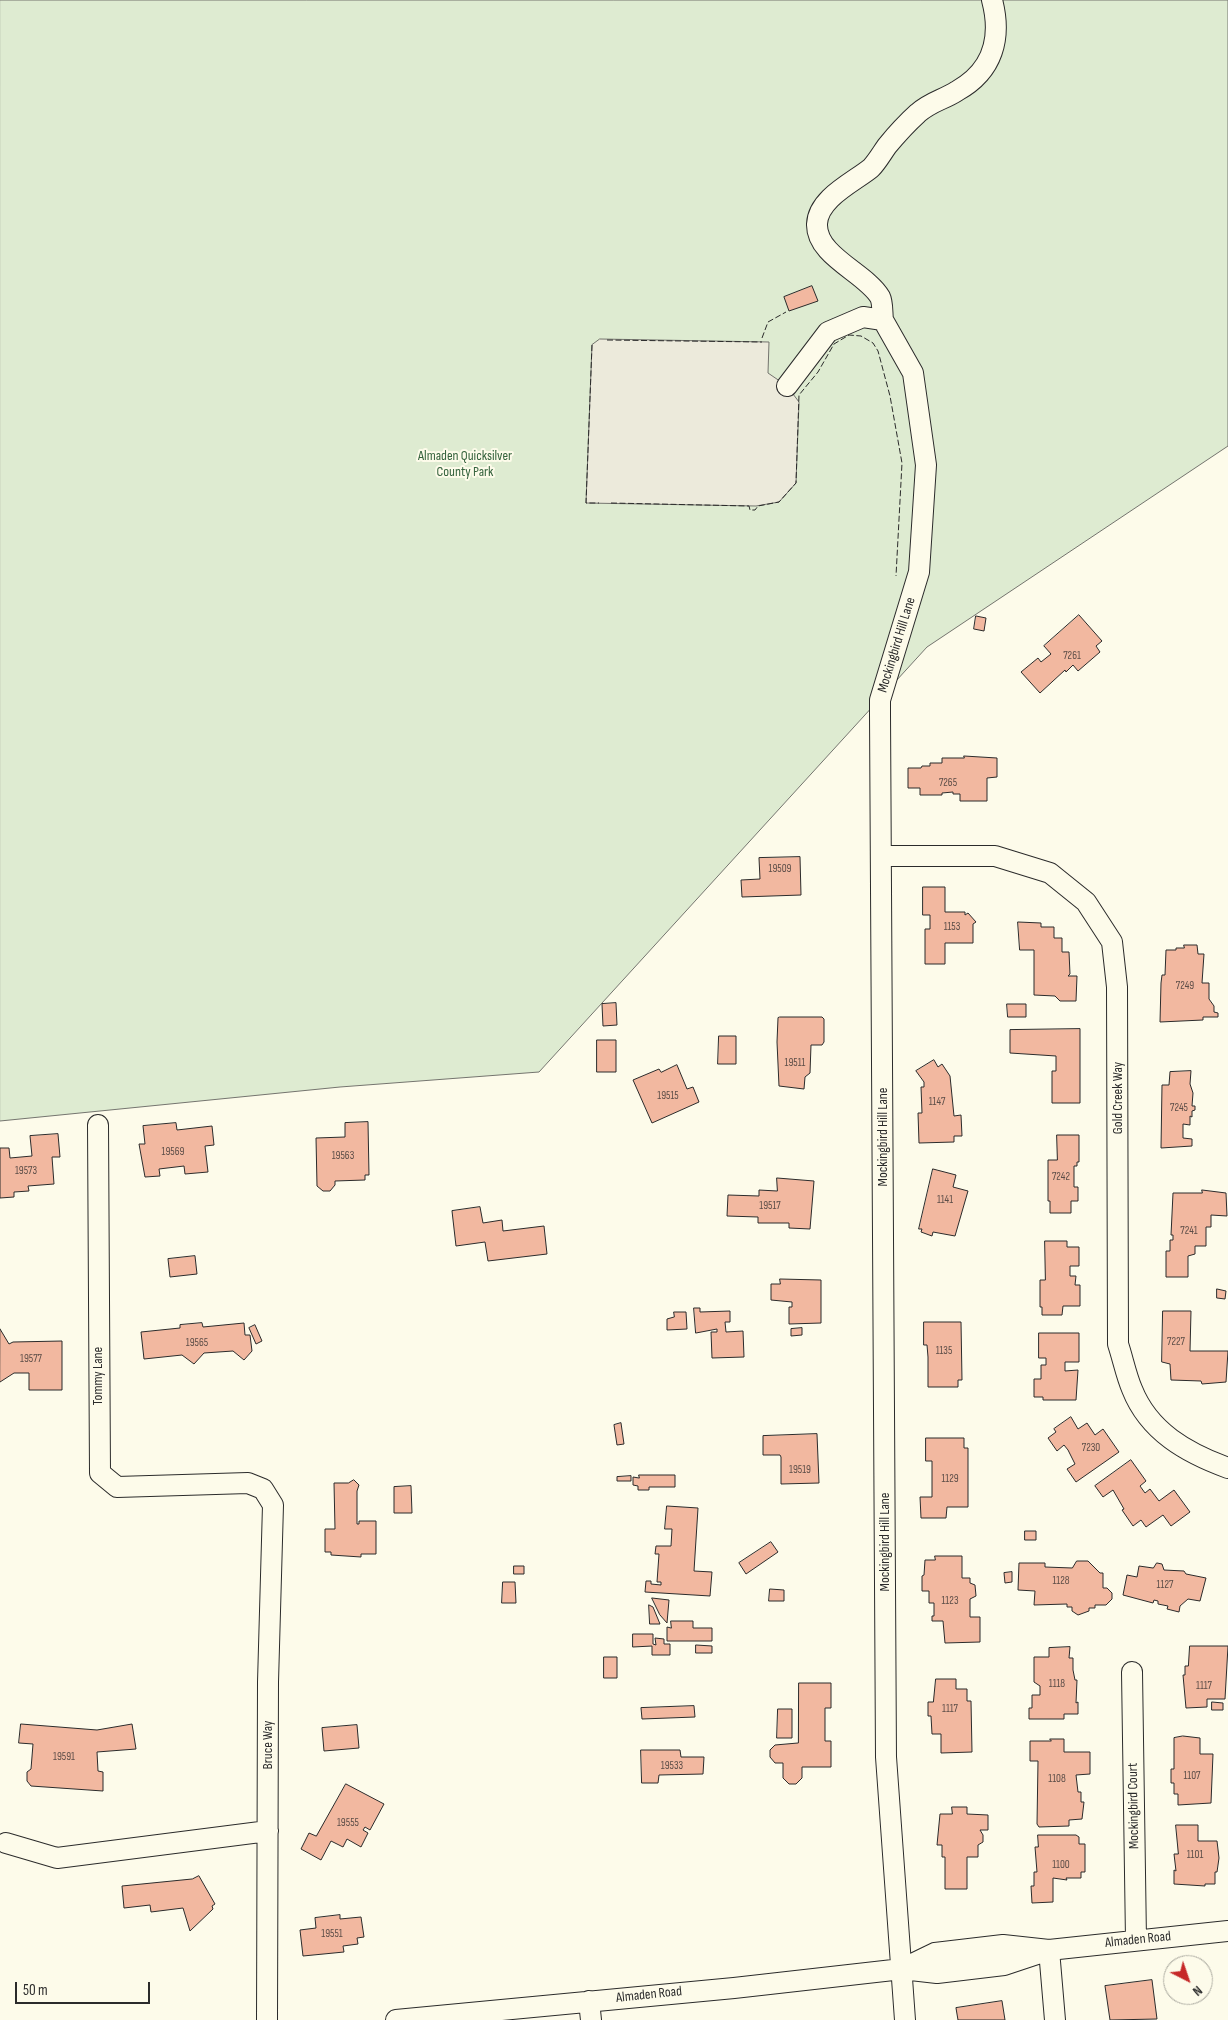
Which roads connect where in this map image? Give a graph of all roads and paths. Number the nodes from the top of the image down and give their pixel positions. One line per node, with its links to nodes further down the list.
1 (992, 0): 2 (street, Mockingbird Hill Lane)
2 (883, 320): 3 (street); 4 (street, Mockingbird Hill Lane)
3 (787, 386)
4 (881, 856): 6 (street, Gold Creek Way); 14 (street, Mockingbird Hill Lane)
5 (98, 1125): 7 (street, Tommy Lane)
6 (1228, 1468)
7 (248, 1483): 9 (street, Bruce Way)
8 (1132, 1672): 12 (street, Mockingbird Court)
9 (268, 1831): 10 (street); 16 (street, Bruce Way)
10 (6, 1842)
11 (1228, 1931): 12 (street, Almaden Road)
12 (1136, 1940): 13 (street, Almaden Road)
13 (1049, 1950): 14 (street, Almaden Road); 19 (street)
14 (902, 1969): 15 (street, Almaden Road); 18 (street, Mockingbird Hill Lane)
15 (590, 2010): 17 (street, Almaden Road)
16 (267, 2020)
17 (396, 2020)
18 (904, 2020)
19 (1055, 2020)

